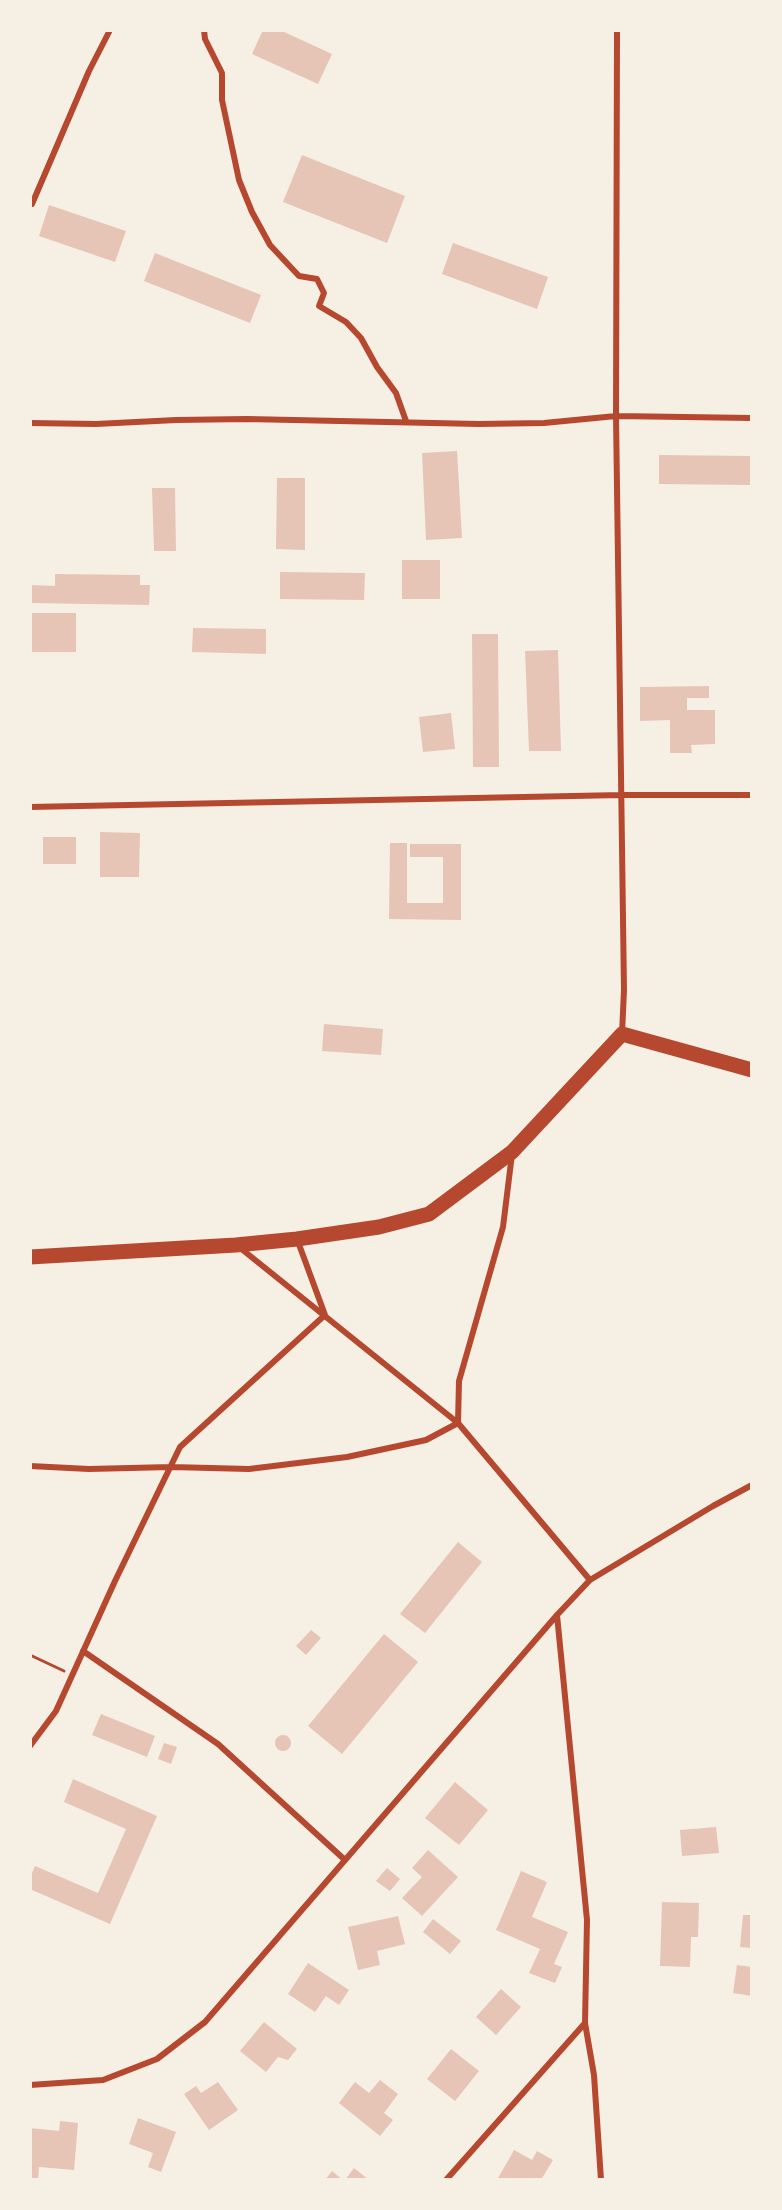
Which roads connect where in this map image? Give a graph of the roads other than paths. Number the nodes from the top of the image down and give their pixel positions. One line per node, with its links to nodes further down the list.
1 (110, 30): 4 (street)
2 (204, 30): 7 (street)
3 (617, 30): 5 (street)
4 (32, 204)
5 (616, 416): 6 (street); 7 (street); 9 (street)
6 (752, 418)
7 (406, 421): 8 (street)
8 (30, 423)
9 (622, 795): 10 (street); 11 (street); 12 (street)
10 (752, 795)
11 (30, 807)
12 (622, 1034): 13 (main road); 14 (main road)
13 (752, 1070)
14 (512, 1152): 15 (main road); 19 (street)
15 (297, 1239): 16 (main road); 18 (street)
16 (236, 1245): 17 (main road); 18 (street)
17 (30, 1257)
18 (325, 1315): 19 (street); 21 (street)
19 (458, 1423): 21 (street); 23 (street)
20 (30, 1466): 21 (street)
21 (171, 1467): 25 (street)
22 (752, 1485): 23 (street)
23 (590, 1580): 24 (street)
24 (556, 1615): 27 (street); 28 (street)
25 (83, 1651): 26 (street); 27 (street)
26 (30, 1746)
27 (345, 1860): 29 (street)
28 (585, 2023): 30 (street); 31 (street)
29 (30, 2085)
30 (446, 2180)
31 (601, 2180)

